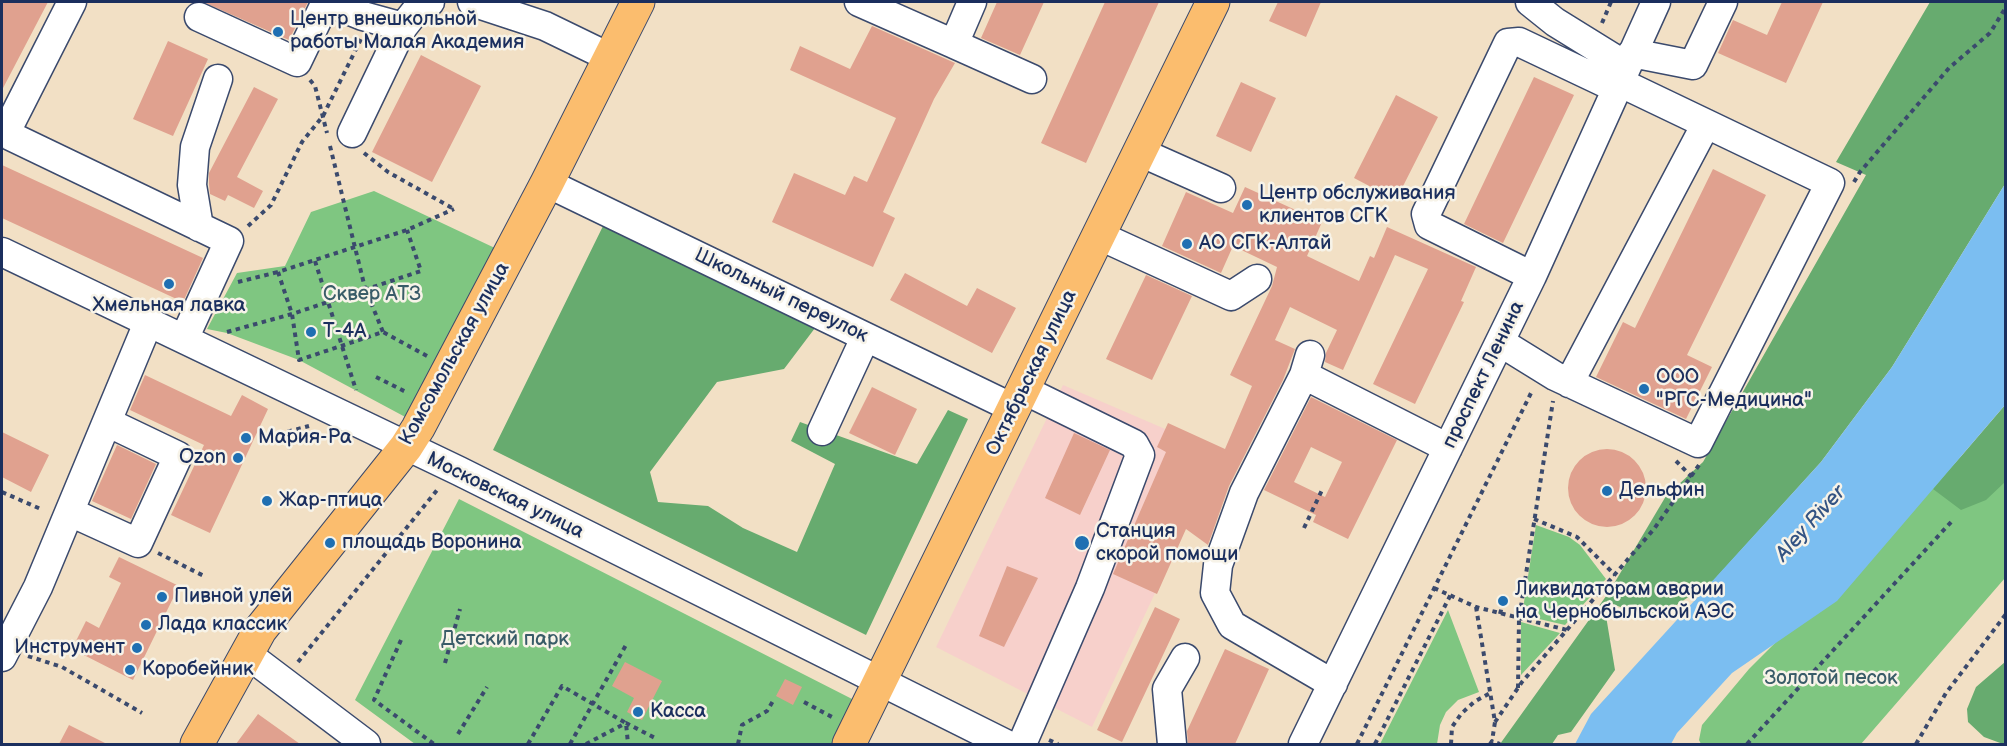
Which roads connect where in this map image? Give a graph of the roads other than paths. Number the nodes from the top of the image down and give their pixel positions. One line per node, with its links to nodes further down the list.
1 (72, 2): 20 (street)
2 (327, 2): 12 (street); 13 (street)
3 (430, 2): 13 (street)
4 (472, 2): 15 (street)
5 (638, 2): 15 (main road, Комсомольская улица)
6 (860, 2): 14 (street)
7 (972, 2): 14 (street)
8 (1213, 2): 22 (main road, Октябрьская улица)
9 (1530, 2): 16 (street)
10 (1656, 2): 16 (street, проспект Ленина)
11 (1723, 2): 16 (street)
12 (199, 18)
13 (403, 27): 21 (street)
14 (954, 44): 18 (street)
15 (610, 58): 23 (main road, Комсомольская улица)
16 (1623, 72): 19 (street); 28 (street, проспект Ленина); 28 (street)
17 (218, 79): 25 (street)
18 (1032, 79)
19 (1706, 124): 34 (street); 34 (street)
20 (3, 133): 25 (street)
21 (352, 133)
22 (1140, 152): 24 (street); 26 (main road, Октябрьская улица)
23 (547, 183): 31 (street, Школьный переулок); 38 (main road, Комсомольская улица)
24 (1221, 188)
25 (199, 227): 32 (street)
26 (1100, 236): 29 (street); 35 (main road, Октябрьская улица)
27 (4, 259): 30 (street, Московская улица)
28 (1532, 276): 33 (street, проспект Ленина)
29 (1257, 279)
30 (148, 323): 32 (street, Московская улица); 36 (street)
31 (866, 338): 35 (street, Школьный переулок); 37 (street)
32 (184, 339): 38 (street, Московская улица)
33 (1500, 342): 34 (street); 39 (street, проспект Ленина)
34 (1556, 376)
35 (1020, 400): 44 (main road, Октябрьская улица); 50 (street, Школьный переулок)
36 (107, 422): 40 (street); 40 (street)
37 (822, 431)
38 (406, 447): 43 (main road, Комсомольская улица); 44 (street, Московская улица)
39 (1448, 448): 45 (street, проспект Ленина); 45 (street)
40 (68, 516): 41 (street)
41 (4, 653)
42 (1185, 657): 51 (street)
43 (258, 663): 48 (main road, Комсомольская улица); 49 (street)
44 (881, 683): 46 (main road, Октябрьская улица); 47 (street, Московская улица)
45 (1333, 684): 52 (street, проспект Ленина)
46 (839, 735)
47 (996, 742)
48 (197, 744)
49 (366, 744)
50 (1022, 744)
51 (1172, 744)
52 (1303, 744)

